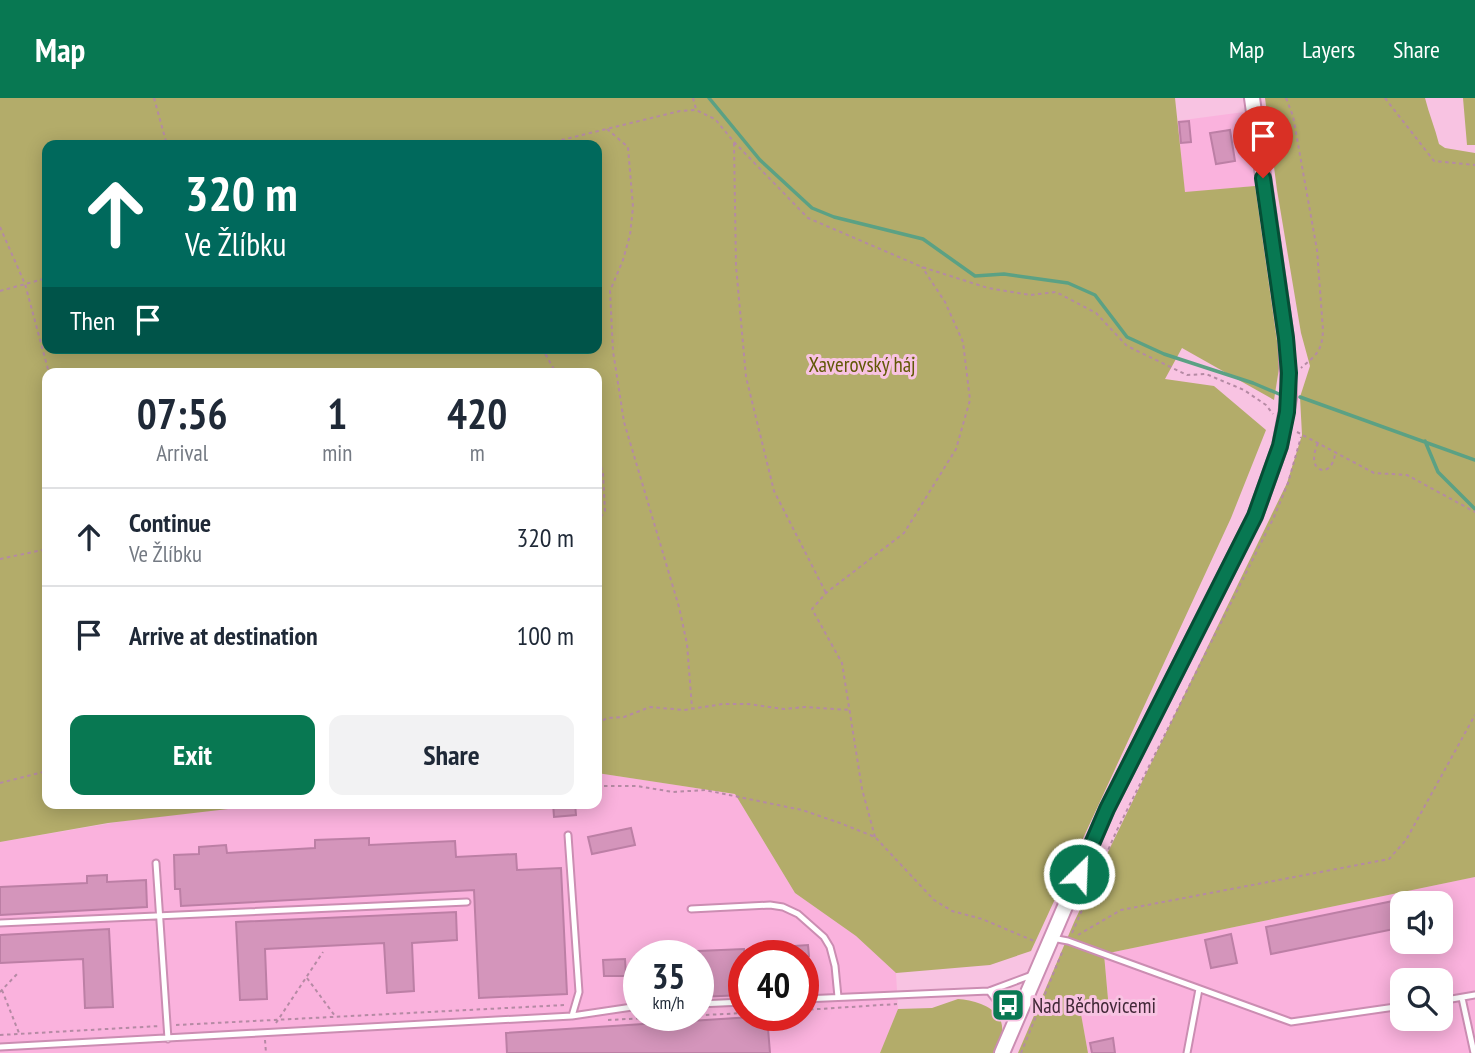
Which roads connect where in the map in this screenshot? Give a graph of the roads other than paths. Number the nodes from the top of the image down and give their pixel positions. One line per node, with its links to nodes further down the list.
1 (1252, 98): 8 (street)
2 (568, 835): 19 (lane)
3 (156, 863): 6 (lane)
4 (467, 902): 6 (lane)
5 (691, 909): 13 (lane)
6 (160, 918): 7 (lane); 21 (lane)
7 (0, 923)
8 (1052, 938): 9 (street); 10 (lane)
9 (1034, 974): 11 (lane); 20 (street)
10 (1199, 989): 18 (lane); 24 (lane)
11 (989, 991): 13 (lane); 20 (lane)
12 (1475, 995): 14 (lane)
13 (838, 998): 15 (lane)
14 (1462, 998): 16 (lane); 25 (lane)
15 (819, 999)
16 (1453, 999)
17 (623, 1008): 19 (lane)
18 (1390, 1008)
19 (572, 1016): 21 (lane)
20 (1014, 1023): 23 (street)
21 (168, 1038): 22 (lane)
22 (0, 1047)
23 (1002, 1053)
24 (1187, 1053)
25 (1474, 1053)

